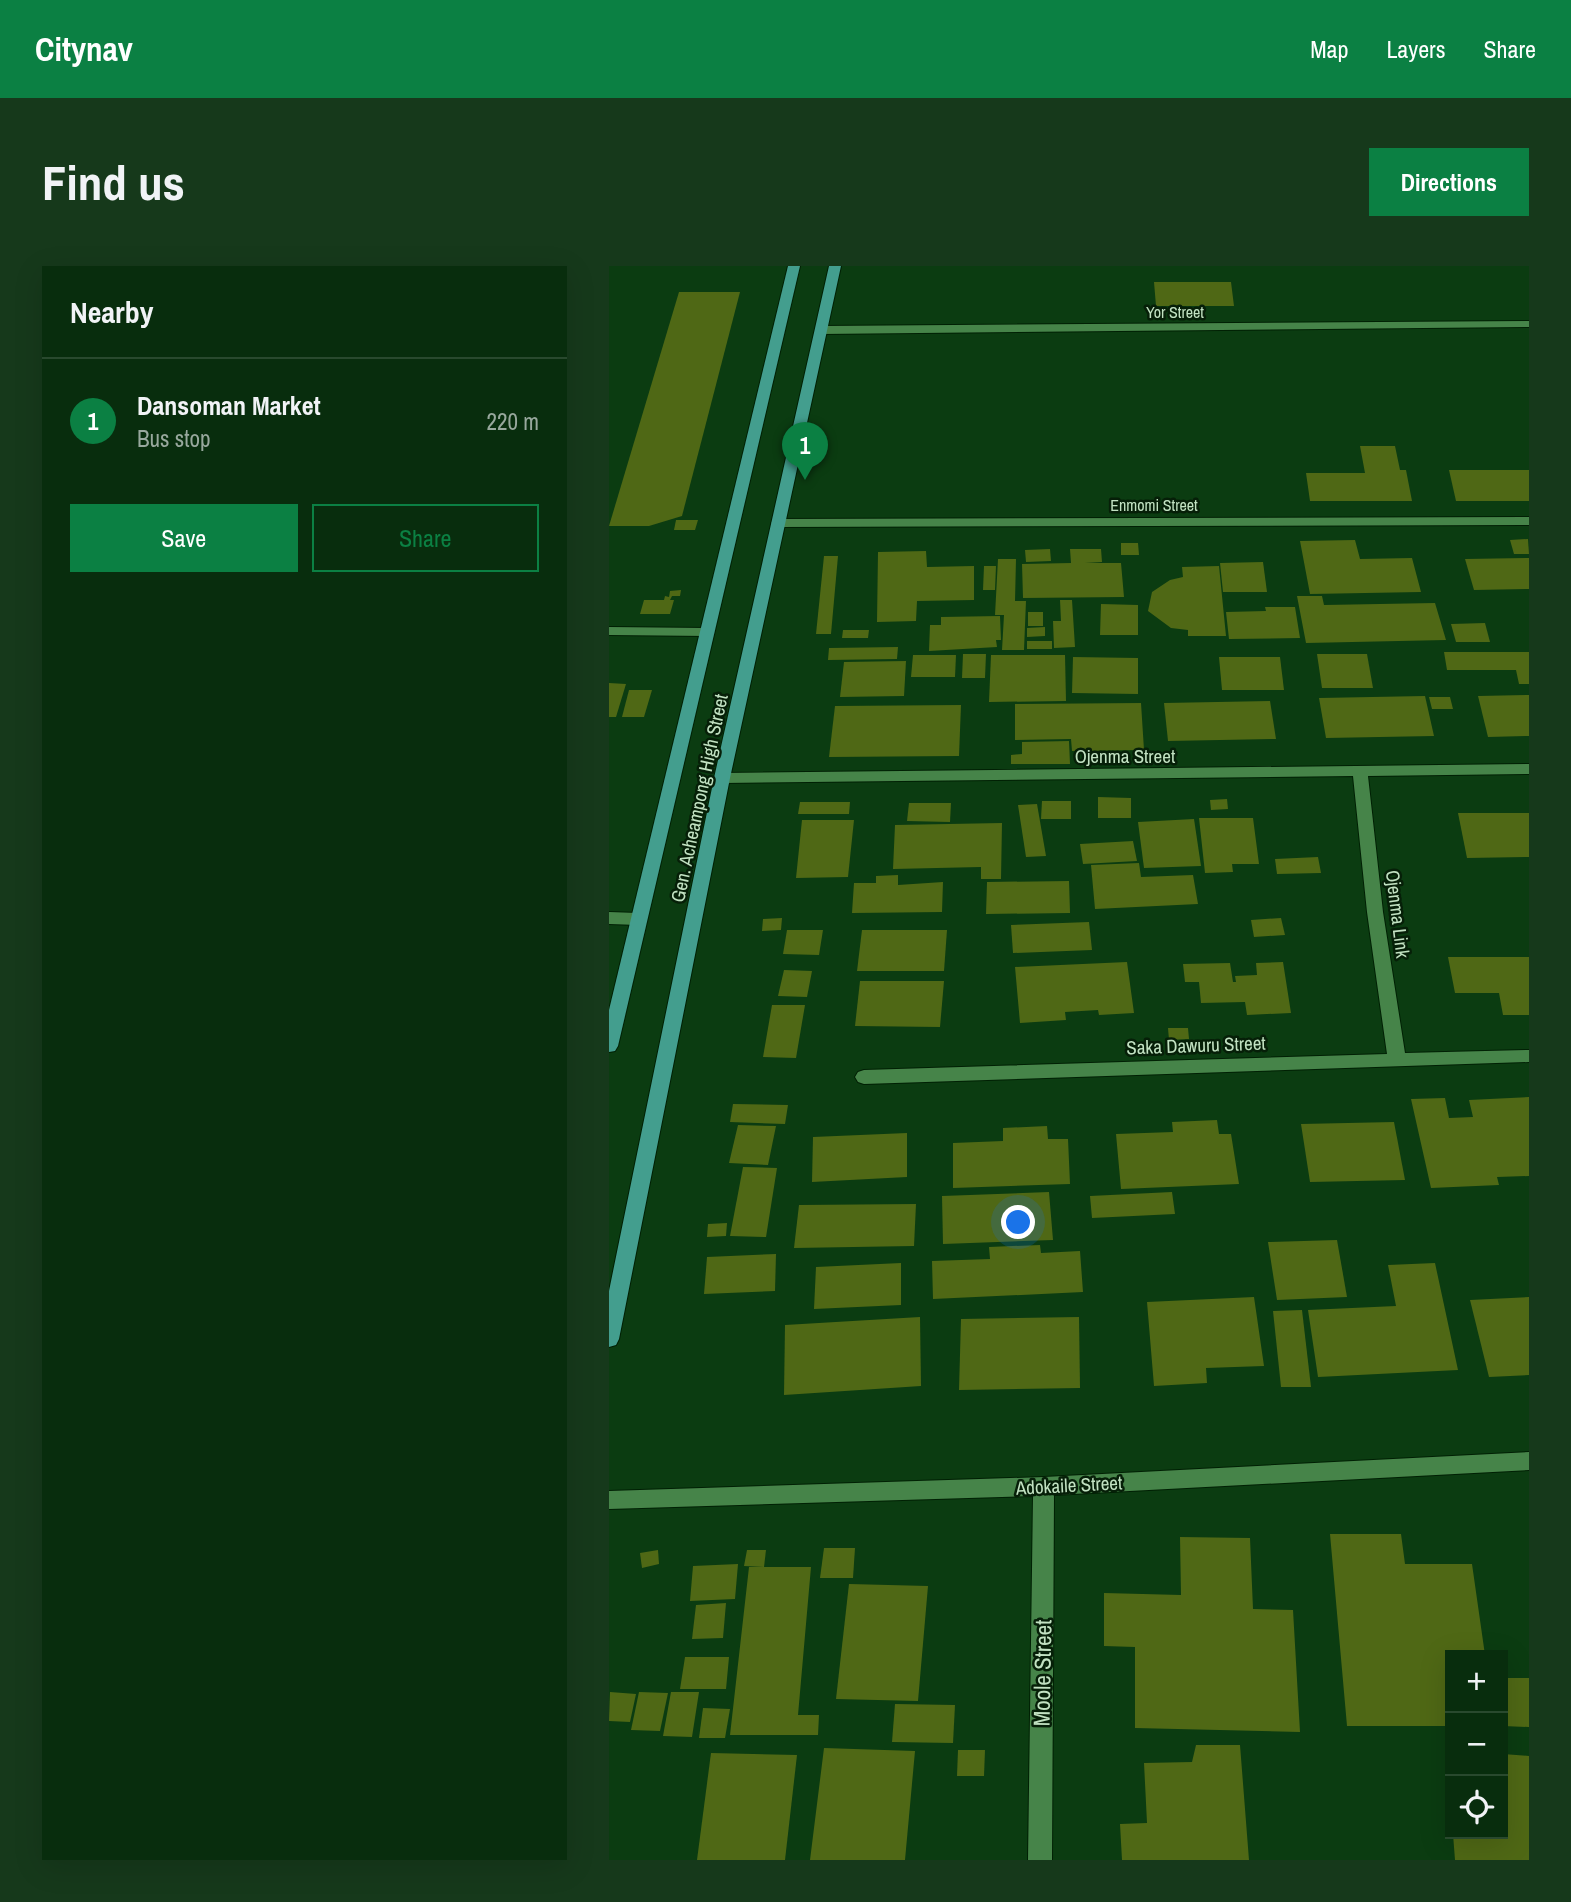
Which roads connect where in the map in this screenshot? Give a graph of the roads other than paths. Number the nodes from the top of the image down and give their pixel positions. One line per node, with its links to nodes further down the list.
1 (794, 266): 8 (main road, Gen. Acheampong High Street)
2 (835, 266): 4 (main road, Gen. Acheampong High Street)
3 (1529, 324): 4 (street, Yor Street)
4 (821, 330): 6 (main road, Gen. Acheampong High Street)
5 (1529, 521): 6 (street, Enmomi Street)
6 (778, 523): 11 (main road, Gen. Acheampong High Street)
7 (609, 631): 8 (street)
8 (707, 632): 13 (main road, Gen. Acheampong High Street)
9 (1529, 769): 10 (street, Ojenma Street)
10 (1360, 773): 11 (street, Ojenma Street); 16 (street, Ojenma Link)
11 (722, 778): 18 (main road, Gen. Acheampong High Street)
12 (609, 918): 13 (street)
13 (638, 919): 14 (main road, Gen. Acheampong High Street)
14 (609, 1046)
15 (1529, 1056): 16 (street, Saka Dawuru Street)
16 (1397, 1060): 17 (street, Saka Dawuru Street)
17 (864, 1077)
18 (609, 1339)
19 (1529, 1461): 20 (street, Adokaile Street)
20 (1044, 1486): 21 (street, Adokaile Street); 22 (street, Moole Street)
21 (609, 1500)
22 (1040, 1860)

